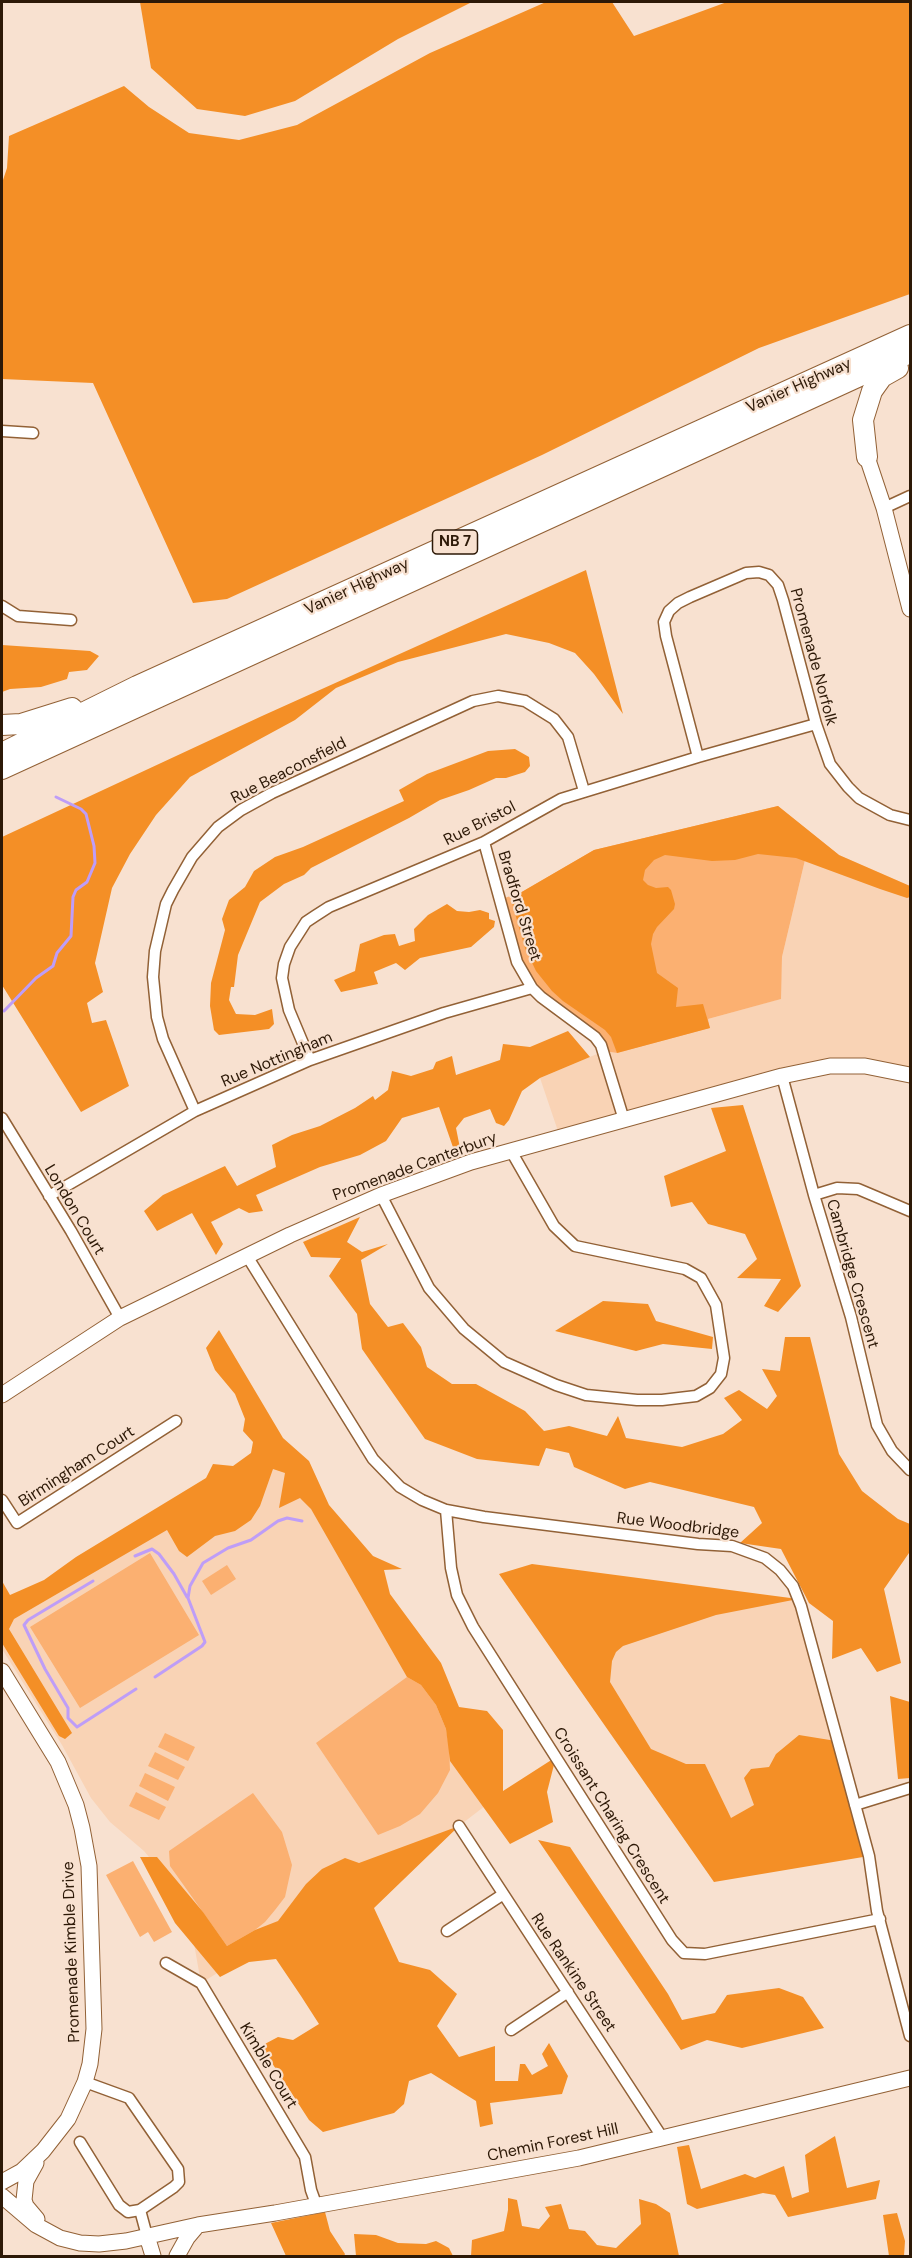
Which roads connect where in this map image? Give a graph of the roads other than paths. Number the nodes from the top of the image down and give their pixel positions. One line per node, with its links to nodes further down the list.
1 (910, 336): 12 (highway, Vanier Highway / NB 7)
2 (910, 353): 17 (highway, Vanier Highway / NB 7)
3 (910, 361): 6 (highway)
4 (2, 431): 5 (street)
5 (33, 433)
6 (867, 456): 8 (street)
7 (910, 496): 8 (street)
8 (884, 508): 10 (street)
9 (2, 606): 11 (street)
10 (910, 609)
11 (71, 620)
12 (137, 686): 14 (highway); 15 (highway, Vanier Highway / NB 7)
13 (816, 724): 16 (street, Rue Bristol); 16 (street, Promenade Norfolk); 19 (street, Promenade Norfolk)
14 (2, 726)
15 (2, 753)
16 (698, 757): 18 (street, Rue Bristol)
17 (2, 769)
18 (584, 791): 20 (street, Rue Bristol); 25 (street, Rue Beaconsfield)
19 (910, 820)
20 (484, 842): 21 (street, Bradford Street); 22 (street, Rue Bristol)
21 (532, 988): 22 (street, Rue Nottingham); 27 (street, Bradford Street)
22 (310, 1060): 25 (street, Rue Nottingham)
23 (910, 1075): 24 (street, Promenade Canterbury)
24 (782, 1076): 27 (street, Promenade Canterbury); 30 (street, Cambridge Crescent)
25 (195, 1111): 31 (street, Rue Nottingham)
26 (2, 1118): 31 (street, London Court)
27 (624, 1119): 28 (street, Promenade Canterbury)
28 (511, 1151): 29 (street, Promenade Canterbury); 29 (street)
29 (381, 1195): 33 (street, Promenade Canterbury)
30 (814, 1195): 32 (street); 37 (street, Cambridge Crescent)
31 (49, 1196): 34 (street, London Court)
32 (910, 1211)
33 (247, 1256): 34 (street, Promenade Canterbury); 39 (street, Rue Woodbridge)
34 (120, 1318): 35 (street, Promenade Canterbury)
35 (2, 1395)
36 (176, 1421): 38 (street, Birmingham Court)
37 (910, 1470)
38 (2, 1500)
39 (446, 1509): 42 (street, Rue Woodbridge); 45 (street, Croissant Charing Crescent)
40 (2, 1671): 52 (street, Promenade Kimble Drive)
41 (910, 1788): 42 (street)
42 (855, 1805): 45 (street, Rue Woodbridge)
43 (459, 1826): 44 (street, Rue Rankine Street)
44 (502, 1894): 46 (street); 48 (street, Rue Rankine Street)
45 (880, 1919): 50 (street, Rue Woodbridge)
46 (447, 1931)
47 (166, 1963): 58 (street, Kimble Court)
48 (568, 1992): 49 (street); 53 (street, Rue Rankine Street)
49 (511, 2030)
50 (910, 2036)
51 (910, 2078): 53 (street, Chemin Forest Hill)
52 (85, 2082): 55 (street, Promenade Kimble Drive); 59 (street)
53 (662, 2137): 58 (street, Chemin Forest Hill)
54 (80, 2142): 59 (street)
55 (44, 2151): 56 (street, Promenade Kimble Drive); 62 (street)
56 (2, 2182)
57 (2, 2196): 62 (street)
58 (316, 2204): 60 (street, Chemin Forest Hill)
59 (140, 2210): 61 (street)
60 (198, 2225): 61 (street, Chemin Forest Hill); 64 (street)
61 (147, 2236): 62 (street, Chemin Forest Hill); 63 (street)
62 (60, 2238)
63 (153, 2256)
64 (177, 2256)

